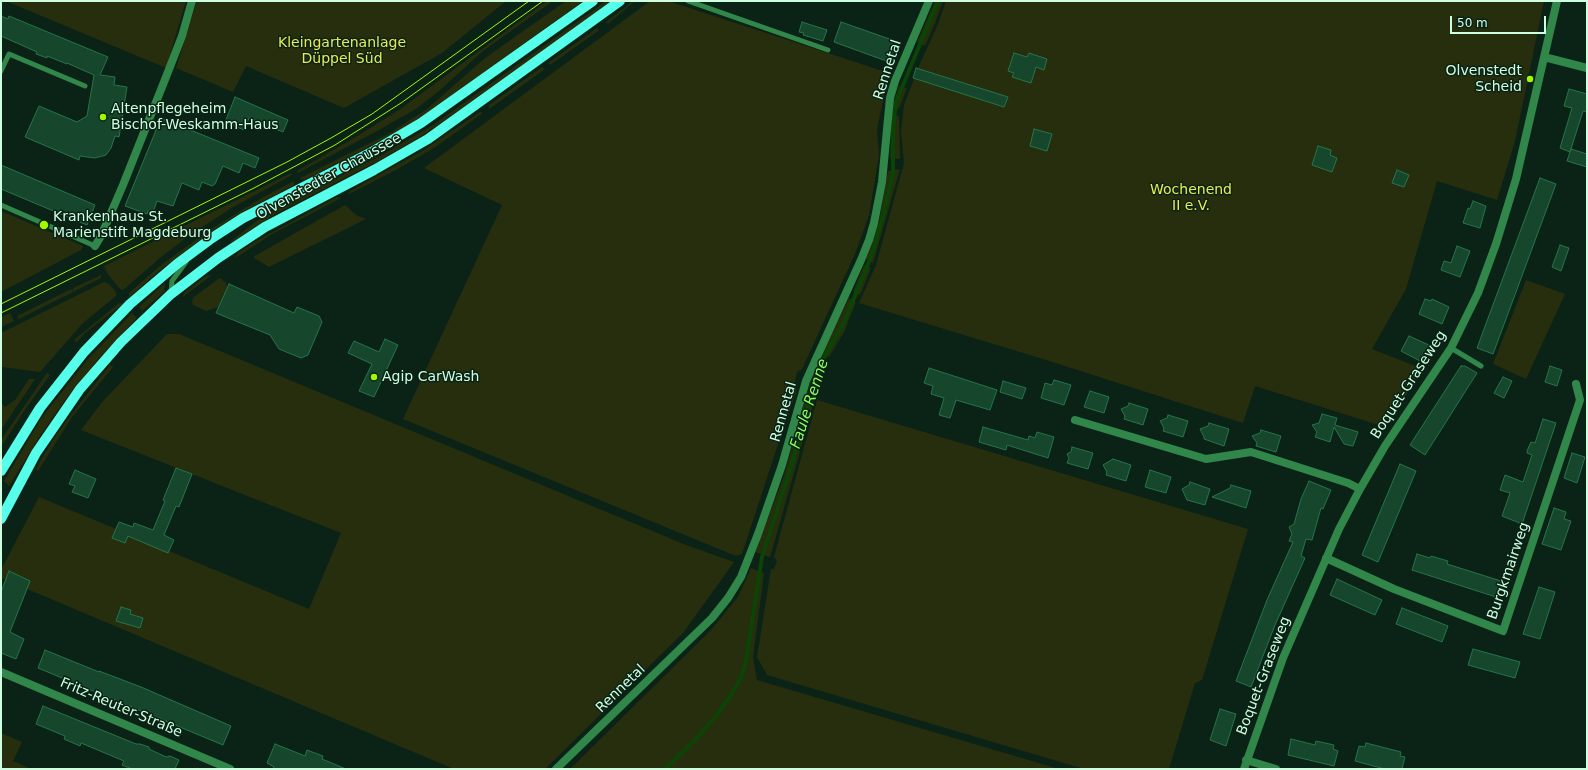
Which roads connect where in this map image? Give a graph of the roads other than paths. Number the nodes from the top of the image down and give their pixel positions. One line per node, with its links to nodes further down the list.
1 (192, 1): 13 (street)
2 (593, 1): 14 (main road, Olvenstedter Chaussee)
3 (620, 1): 15 (main road, Olvenstedter Chaussee)
4 (688, 1): 7 (lane)
5 (928, 1): 27 (street, Rennetal)
6 (1557, 1): 8 (street, Boquet-Graseweg)
7 (828, 50)
8 (1544, 56): 9 (street); 16 (street, Boquet-Graseweg)
9 (1587, 68)
10 (1, 71): 11 (lane)
11 (84, 86)
12 (1, 205): 13 (lane)
13 (95, 246)
14 (197, 248): 15 (lane); 20 (main road, Olvenstedter Chaussee)
15 (171, 294): 22 (main road, Olvenstedter Chaussee)
16 (1451, 348): 17 (lane); 21 (street, Boquet-Graseweg)
17 (1481, 366)
18 (1576, 384): 23 (street, Burgkmairweg)
19 (1075, 420): 21 (street)
20 (1, 470)
21 (1360, 489): 23 (street, Boquet-Graseweg)
22 (1, 519)
23 (1326, 558): 25 (street, Boquet-Graseweg)
24 (1, 672): 26 (street, Fritz-Reuter-Straße)
25 (1246, 760): 28 (street, Boquet-Graseweg); 29 (street)
26 (230, 769)
27 (556, 769)
28 (1244, 769)
29 (1276, 769)

